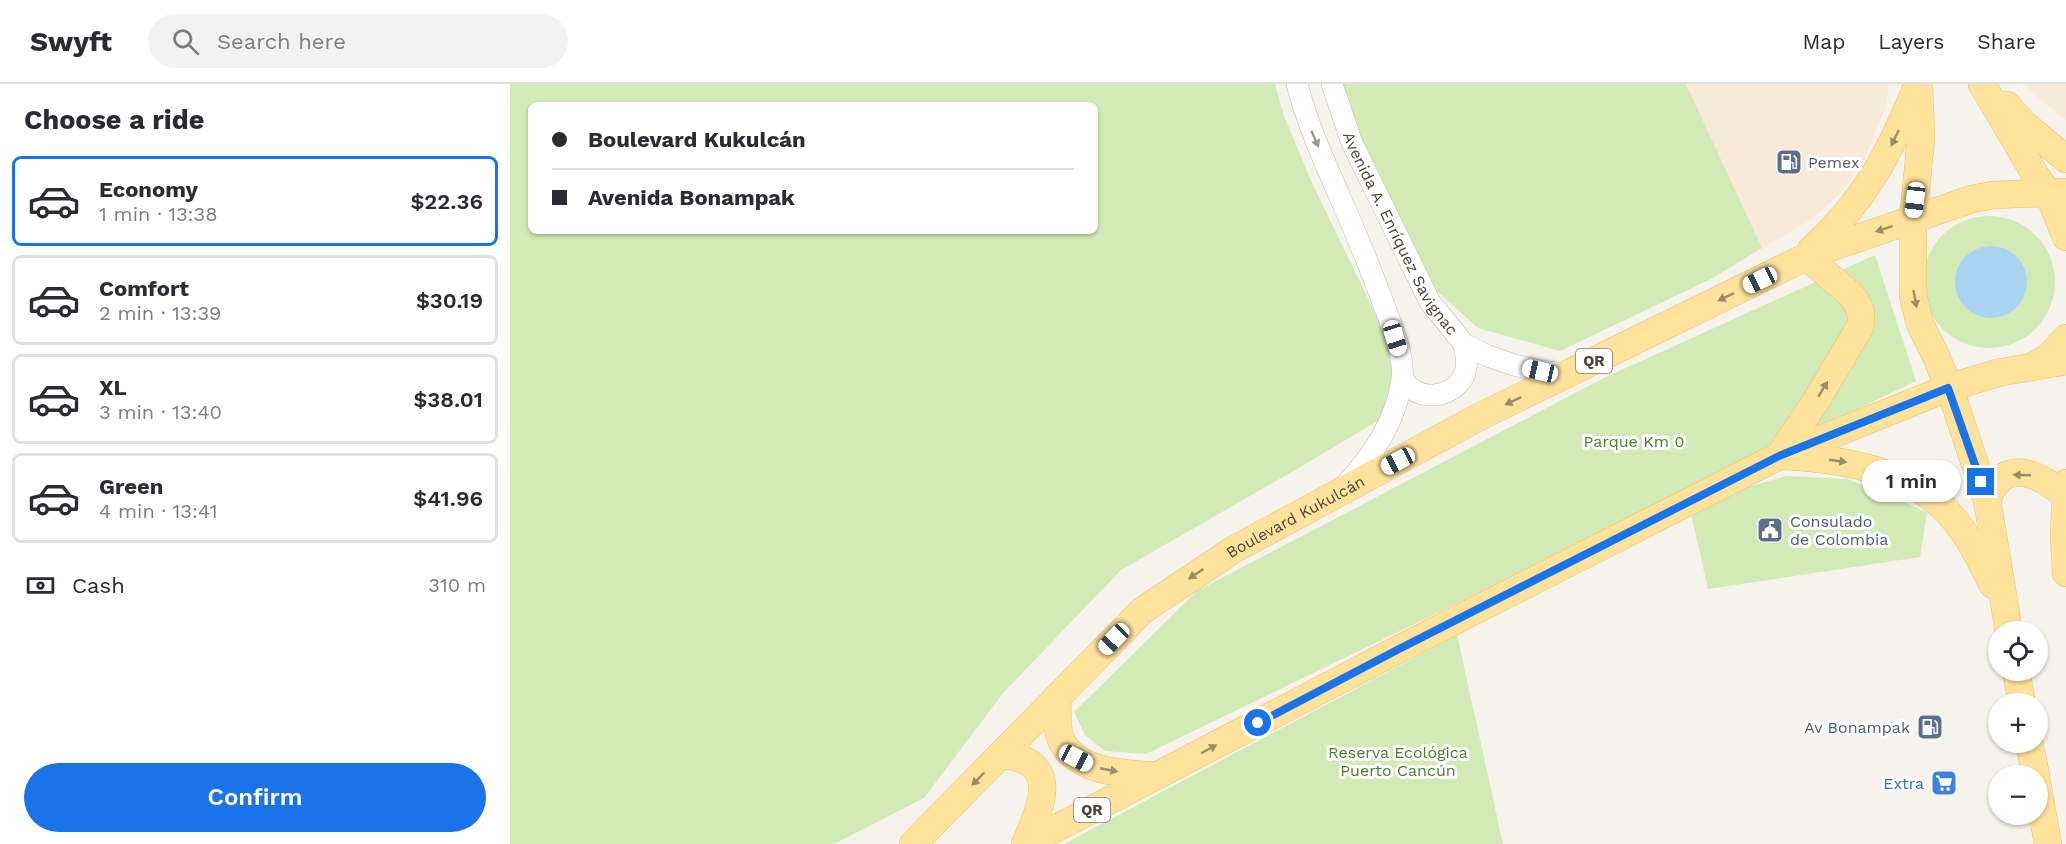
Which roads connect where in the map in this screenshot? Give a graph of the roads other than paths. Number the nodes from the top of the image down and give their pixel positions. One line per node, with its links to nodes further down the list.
1 (1297, 84): 20 (street, one-way to 20)
2 (1332, 84): 15 (street, Avenida A. Enríquez Savignac)
3 (1918, 84): 9 (main road); 11 (main road, one-way to 11)
4 (1984, 84): 5 (main road); 6 (main road)
5 (2066, 159)
6 (2057, 192): 7 (main road, Boulevard Kukulcán); 10 (main road)
7 (1993, 195): 8 (main road, Boulevard Kukulcán); 10 (main road)
8 (1955, 204): 9 (main road, Boulevard Kukulcán); 12 (main road)
9 (1913, 220): 11 (main road, Boulevard Kukulcán / QR, one-way to 11); 12 (main road)
10 (2066, 238)
11 (1804, 259): 19 (main road, Boulevard Kukulcán / QR, one-way to 19); 22 (main road, one-way to 11)
12 (1912, 267): 14 (main road, one-way to 14)
13 (2066, 338): 17 (main road)
14 (1927, 340): 18 (main road); 21 (main road)
15 (1464, 344): 19 (street, Avenida A. Enríquez Savignac); 20 (street)
16 (2066, 361): 17 (main road)
17 (2034, 365): 18 (main road)
18 (1996, 373): 21 (main road)
19 (1567, 374): 24 (main road, Boulevard Kukulcán / QR, one-way to 24)
20 (1402, 378): 24 (street)
21 (1948, 388): 22 (main road, QR); 25 (main road)
22 (1779, 456): 28 (main road, one-way to 28); 32 (main road, QR, one-way to 22)
23 (2065, 489): 25 (main road, one-way to 25); 26 (main road)
24 (1338, 493): 30 (main road, Boulevard Kukulcán / QR, one-way to 30)
25 (1987, 500): 28 (main road)
26 (2065, 533): 27 (main road)
27 (2066, 573)
28 (2003, 604): 29 (main road)
29 (2006, 621)
30 (1057, 698): 31 (main road, Boulevard Kukulcán / QR); 32 (main road, one-way to 32)
31 (1001, 755): 34 (main road, Boulevard Kukulcán / QR, one-way to 34); 35 (main road)
32 (1157, 776): 35 (main road, QR)
33 (2045, 825): 36 (main road)
34 (914, 844)
35 (1025, 844)
36 (2049, 844)

